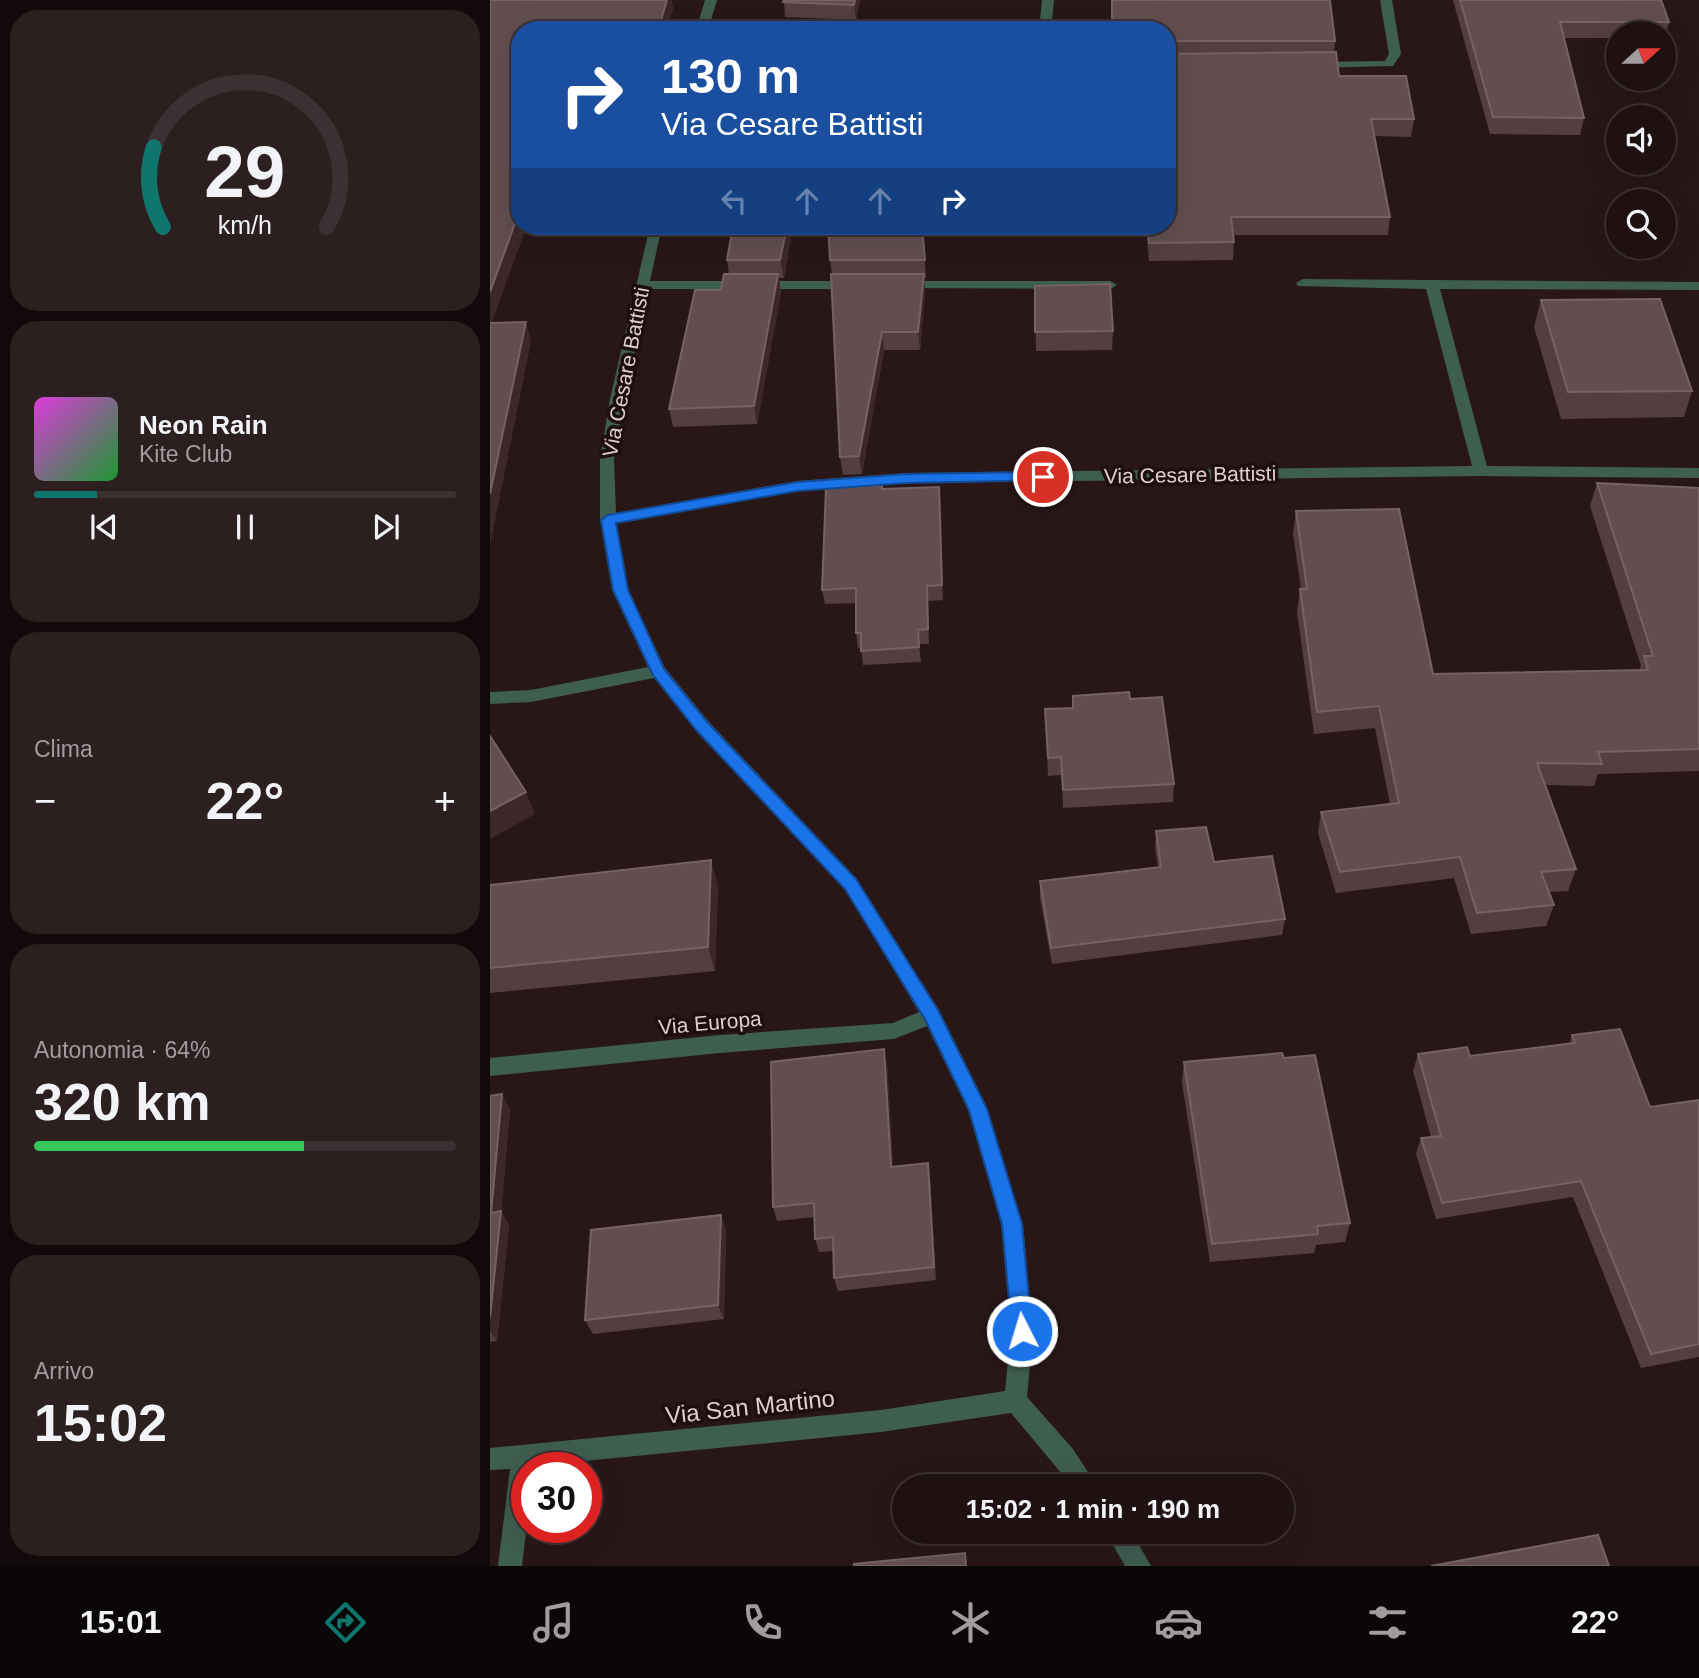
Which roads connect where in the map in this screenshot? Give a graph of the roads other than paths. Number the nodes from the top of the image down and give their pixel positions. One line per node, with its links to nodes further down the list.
1 (711, 0): 4 (street)
2 (1048, 0): 5 (street)
3 (1386, 0): 6 (street)
4 (705, 21)
5 (1046, 21)
6 (1304, 66)
7 (654, 235): 9 (street, Via Cesare Battisti)
8 (1303, 283): 13 (street)
9 (642, 285): 10 (street); 17 (street, Via Cesare Battisti)
10 (862, 285)
11 (890, 285): 12 (street)
12 (1110, 285)
13 (1432, 285): 14 (street); 15 (street)
14 (1699, 286)
15 (1481, 471): 16 (street, Via Cesare Battisti); 17 (street, Via Cesare Battisti)
16 (1699, 473)
17 (608, 520): 18 (street, Via Cesare Battisti)
18 (658, 671): 19 (street); 20 (street, Via Cesare Battisti)
19 (490, 698)
20 (932, 1016): 21 (street, Via Europa); 22 (street, Via Cesare Battisti)
21 (490, 1067)
22 (1014, 1401): 23 (street, Via San Martino); 26 (street)
23 (555, 1452)
24 (511, 1456): 25 (street, Via San Martino)
25 (490, 1459)
26 (1077, 1474)
27 (513, 1543): 29 (street)
28 (1125, 1544): 30 (street)
29 (510, 1566)
30 (1139, 1566)

